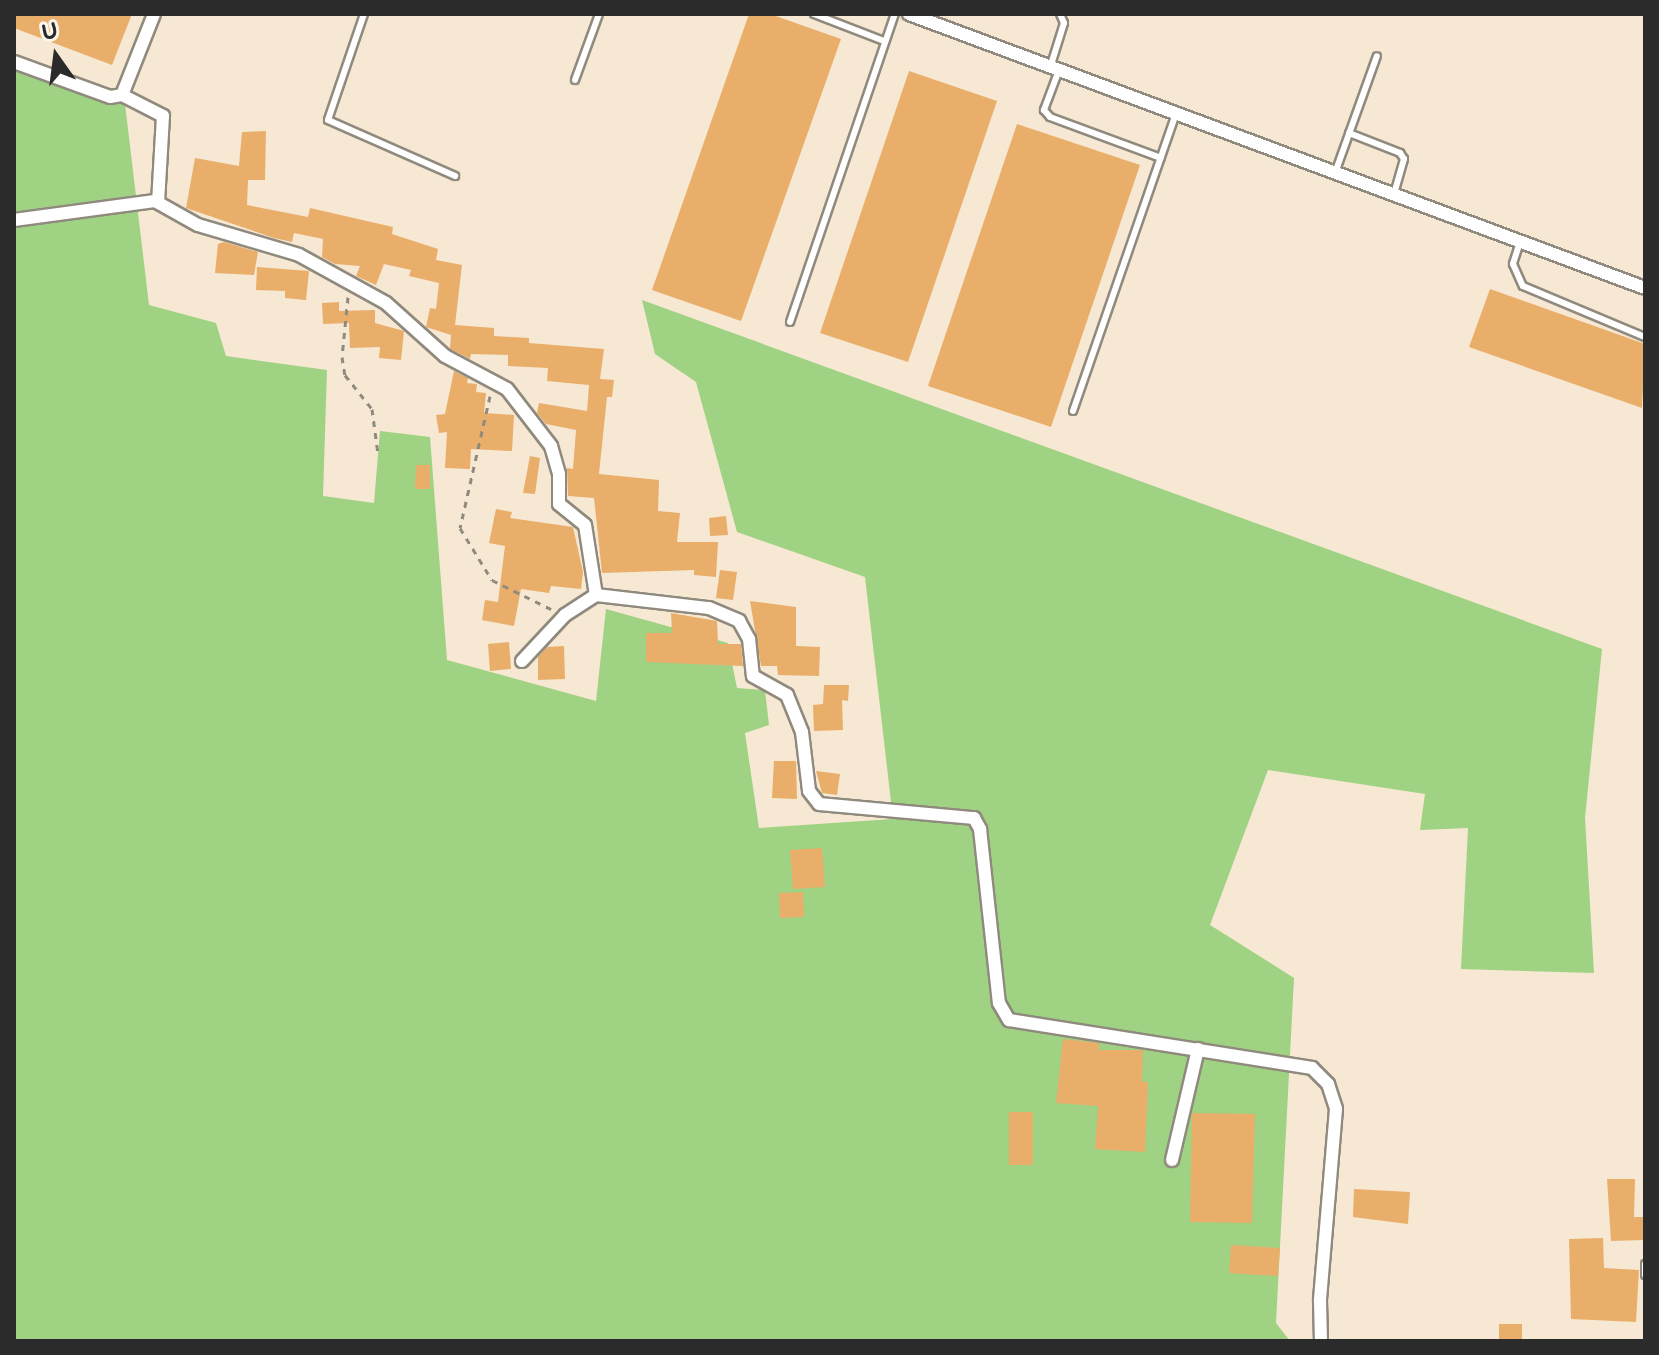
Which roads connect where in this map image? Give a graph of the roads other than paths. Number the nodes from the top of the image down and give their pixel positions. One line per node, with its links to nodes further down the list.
1 (154, 14): 13 (street)
2 (364, 14): 18 (lane)
3 (599, 14): 12 (lane)
4 (814, 14): 8 (lane)
5 (895, 14): 8 (lane)
6 (909, 14): 11 (street)
7 (1060, 14): 11 (lane)
8 (884, 41): 24 (lane)
9 (1377, 56): 15 (lane)
10 (14, 62): 13 (street)
11 (1055, 69): 14 (street); 16 (lane)
12 (575, 80)
13 (122, 95): 20 (street)
14 (1176, 114): 16 (lane); 17 (street)
15 (1349, 133): 17 (lane); 19 (lane)
16 (1161, 158): 26 (lane)
17 (1335, 173): 19 (street)
18 (455, 176)
19 (1394, 195): 22 (street)
20 (158, 202): 21 (street); 27 (street)
21 (14, 220)
22 (1520, 242): 23 (street); 25 (lane)
23 (1645, 288)
24 (790, 322)
25 (1645, 337)
26 (1073, 411)
27 (596, 595): 28 (street); 29 (street)
28 (522, 661)
29 (1198, 1049): 30 (street); 33 (street)
30 (1172, 1160)
31 (1645, 1264): 32 (lane)
32 (1645, 1275)
33 (1321, 1341)

